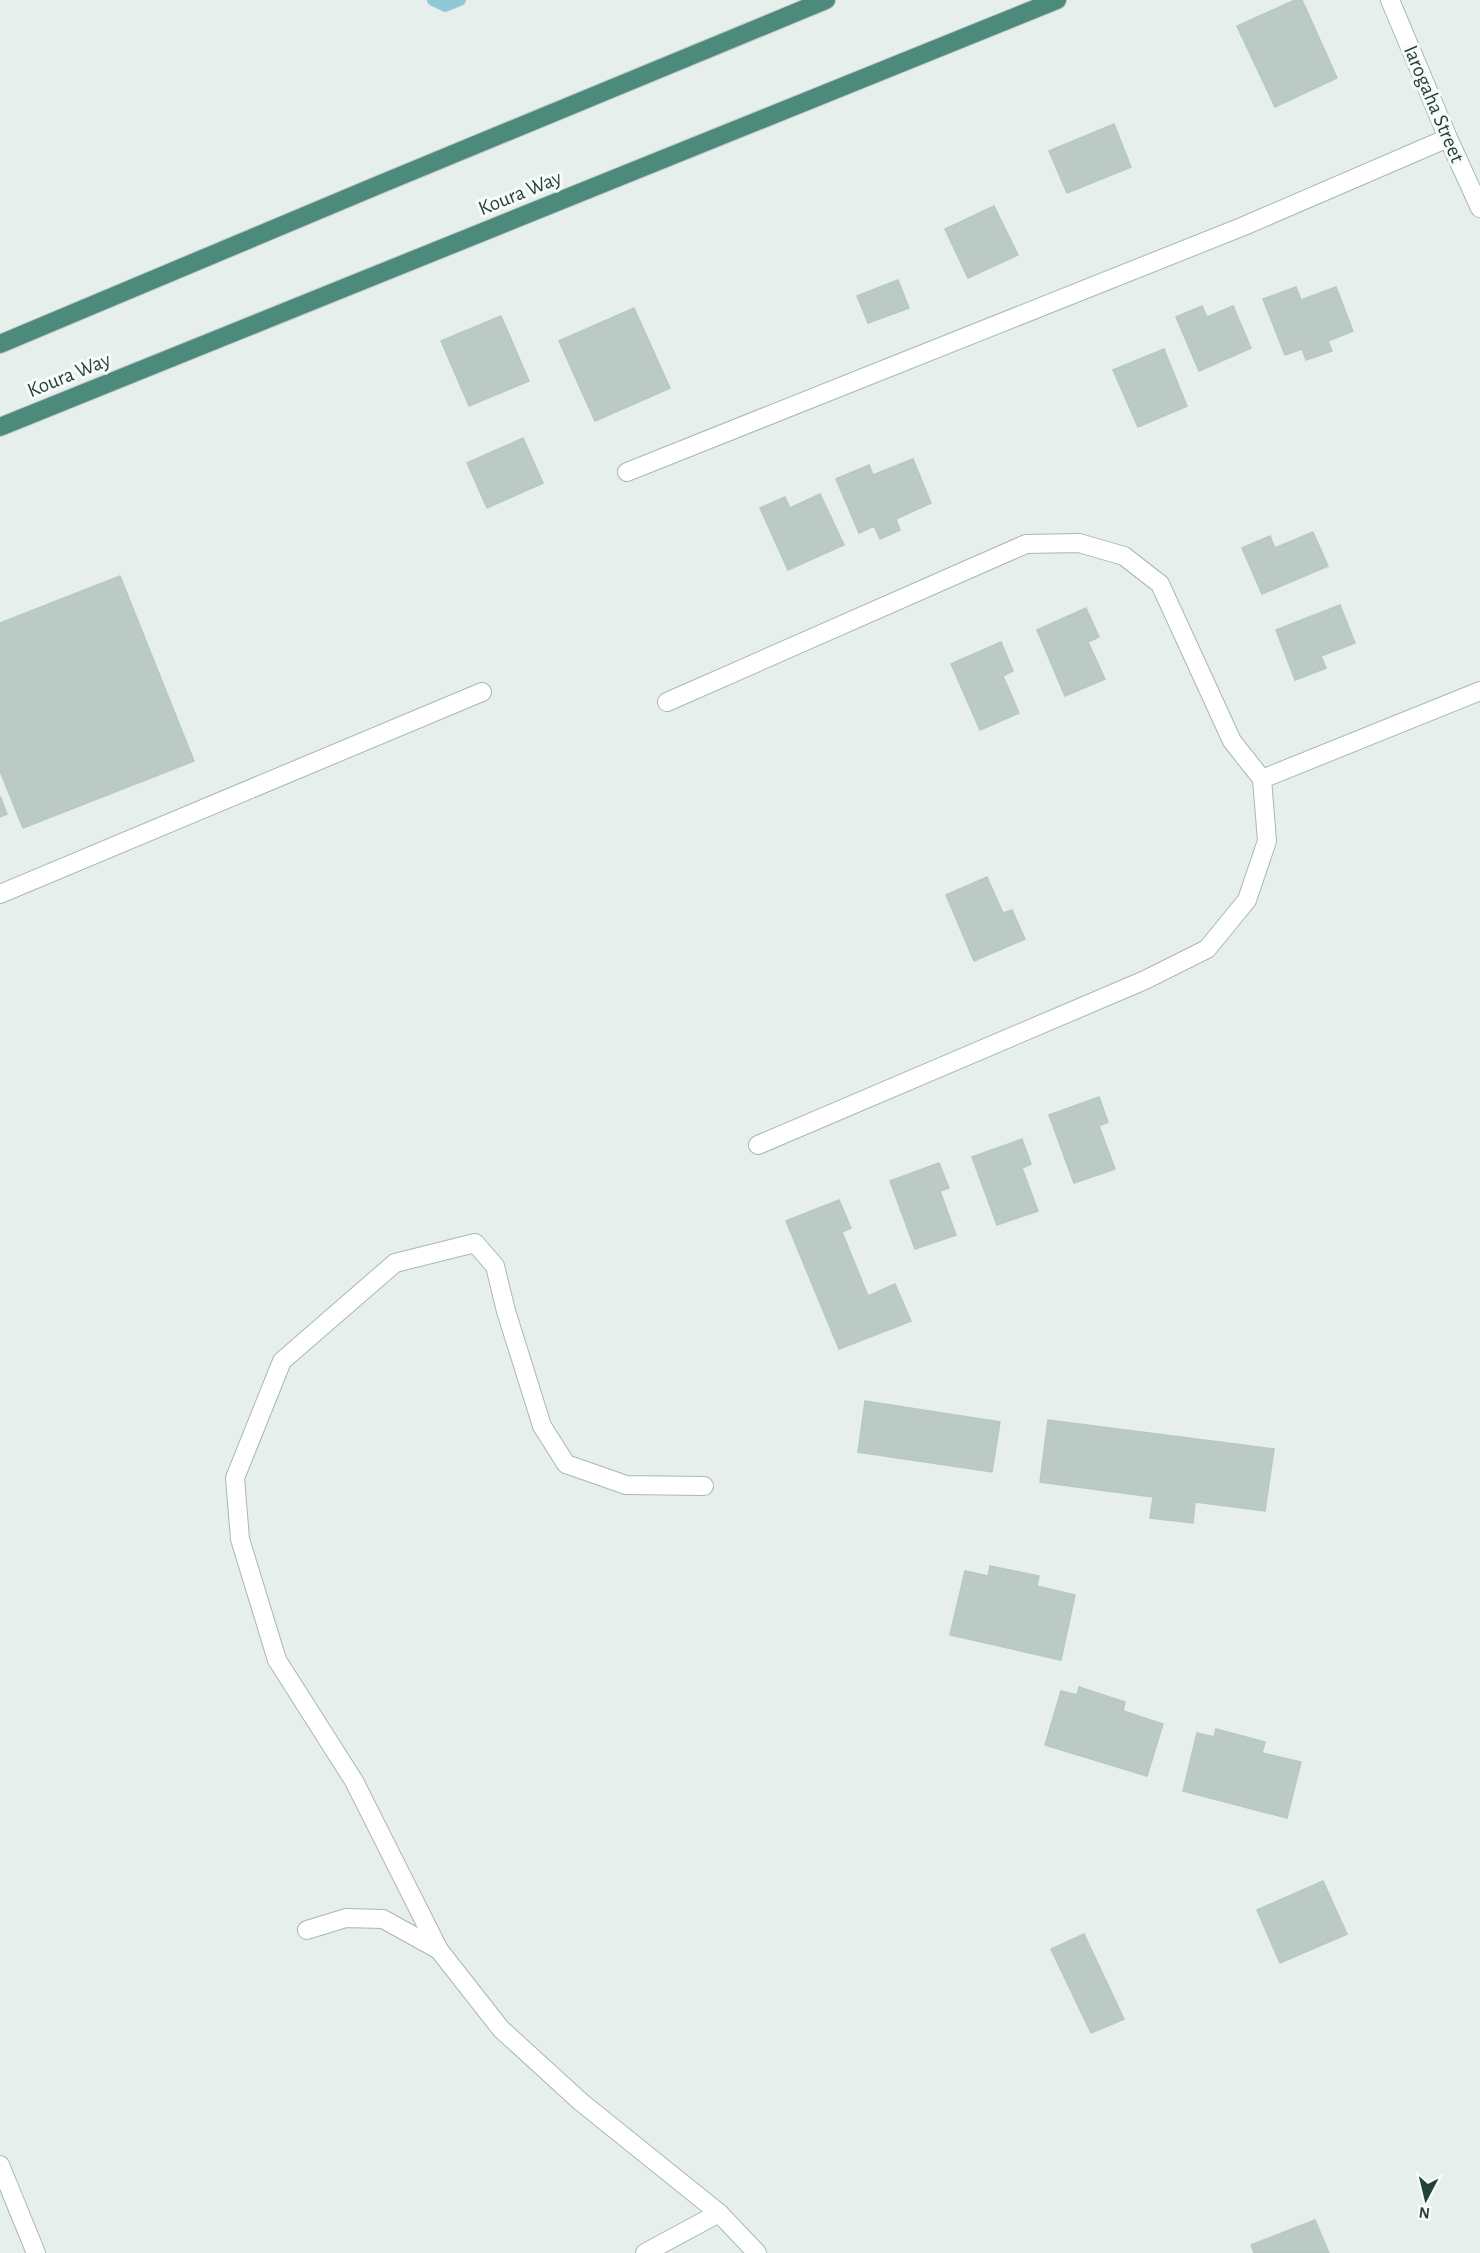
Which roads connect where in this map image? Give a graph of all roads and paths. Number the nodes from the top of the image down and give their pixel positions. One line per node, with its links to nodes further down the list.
1 (826, 0): 6 (highway)
2 (1057, 0): 7 (highway, Koura Way)
3 (1390, 0): 4 (street, Iarogaha Street)
4 (1448, 138): 5 (street, Iarogaha Street); 8 (street)
5 (1480, 208)
6 (0, 344)
7 (0, 427)
8 (627, 472)
9 (1480, 691): 12 (street)
10 (482, 692): 13 (street)
11 (667, 702): 12 (street)
12 (1262, 779): 14 (street)
13 (0, 894)
14 (758, 1145)
15 (704, 1486): 17 (street)
16 (307, 1930): 17 (street)
17 (439, 1950): 19 (street)
18 (0, 2165): 20 (street)
19 (719, 2213): 21 (street); 22 (street)
20 (36, 2253)
21 (645, 2253)
22 (757, 2253)

